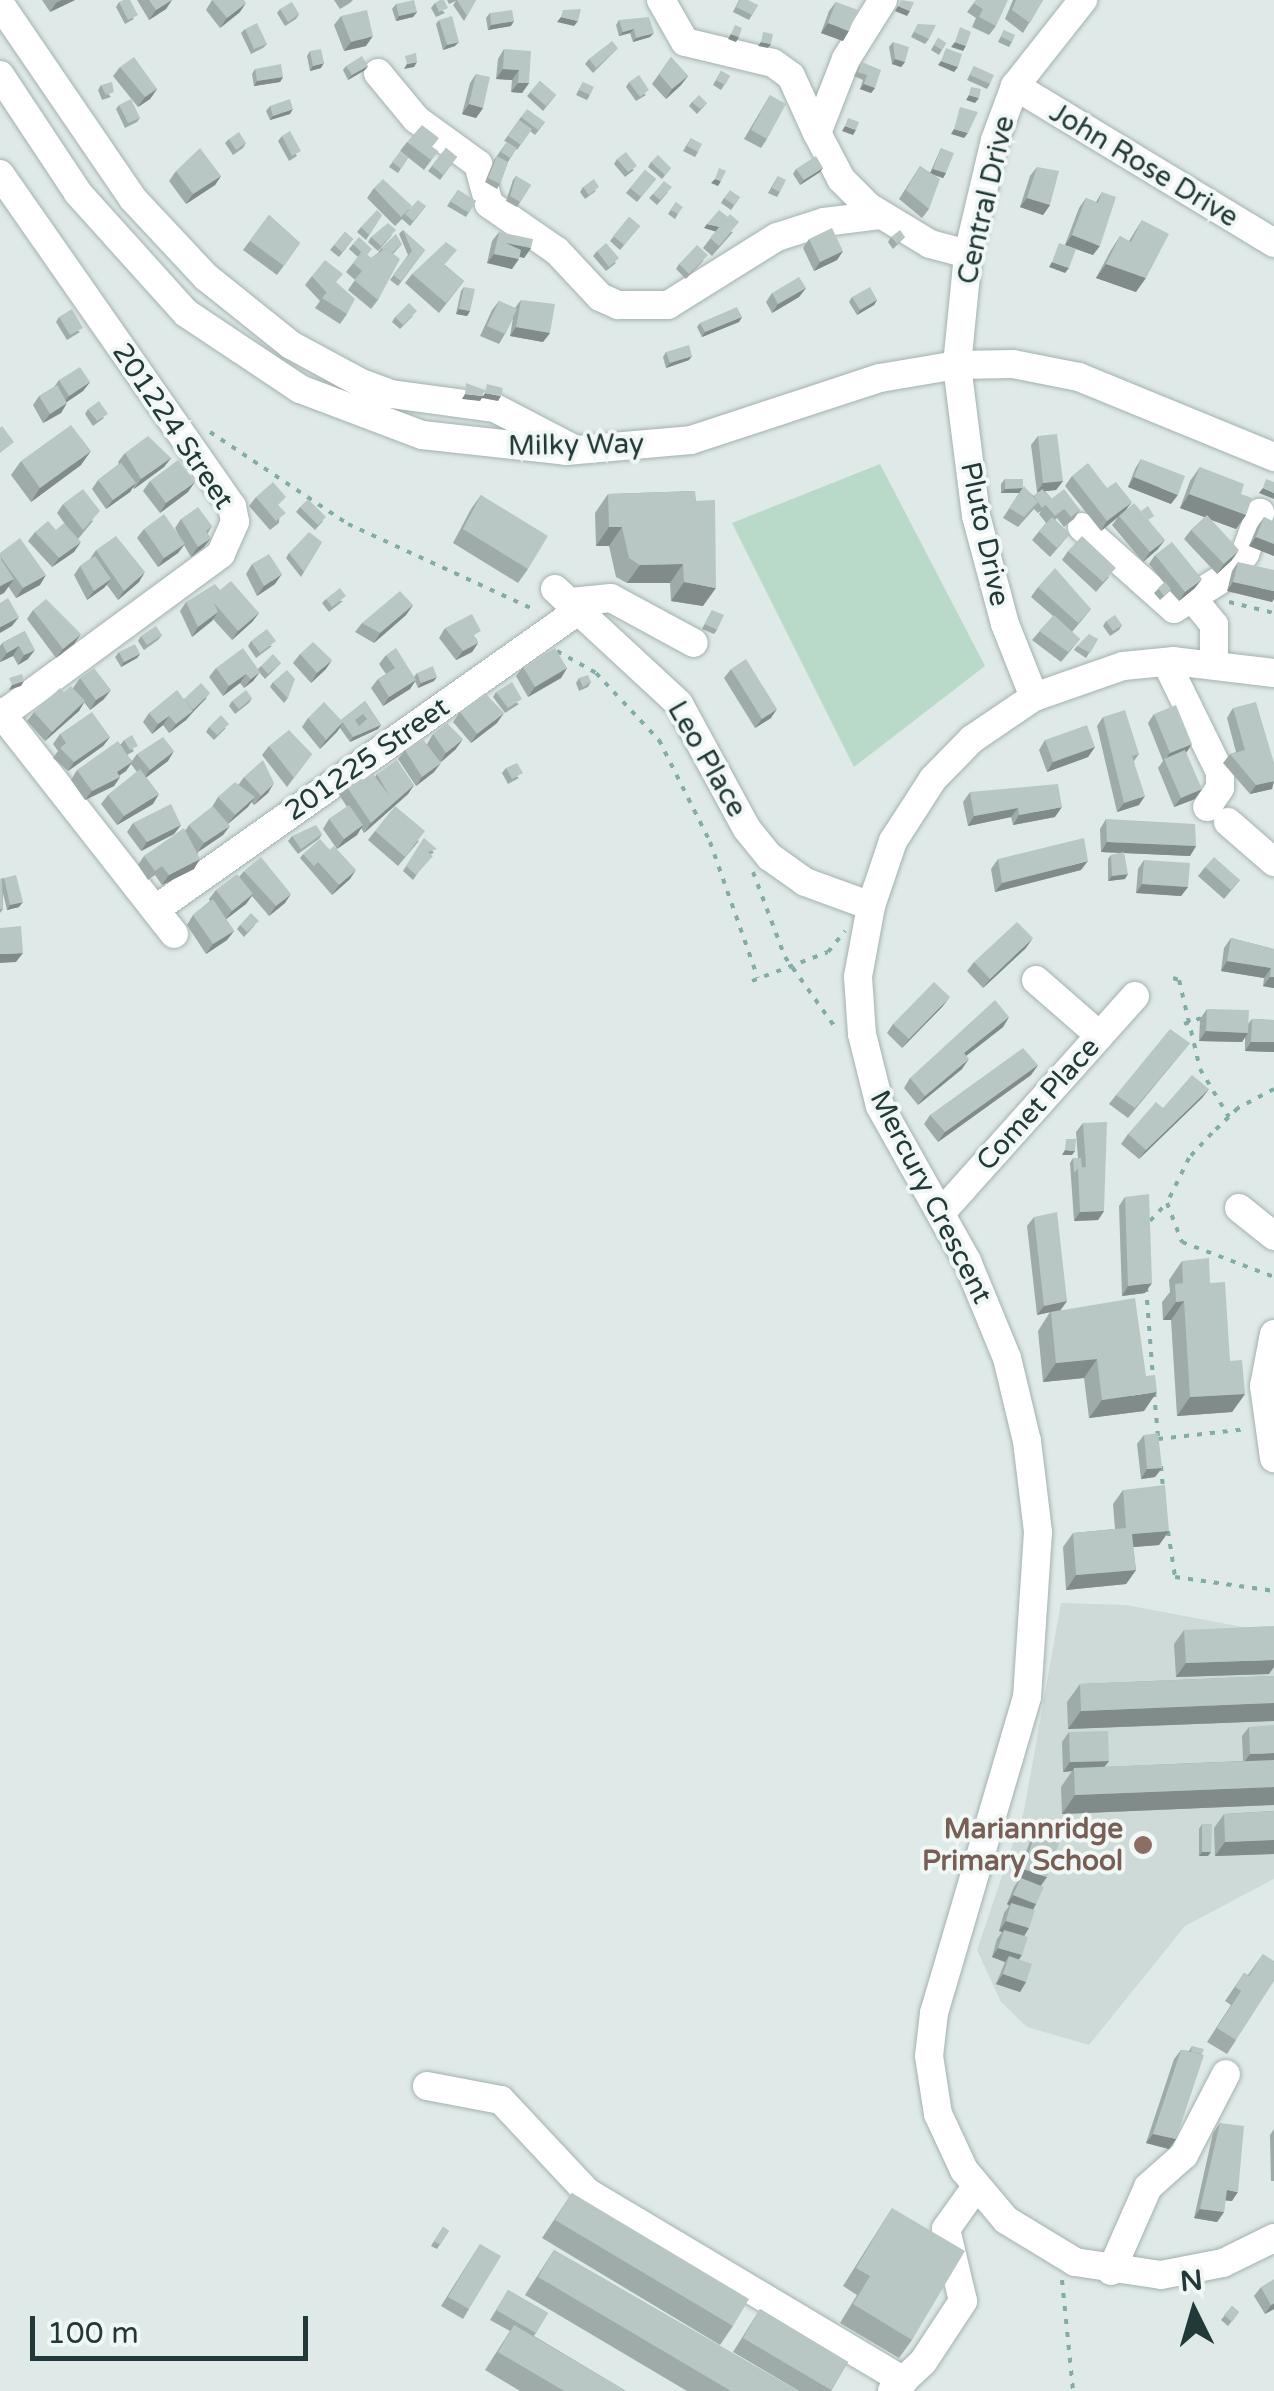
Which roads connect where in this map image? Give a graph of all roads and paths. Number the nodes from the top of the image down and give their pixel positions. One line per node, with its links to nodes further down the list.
1 (661, 0): 8 (street)
2 (883, 0): 8 (street)
3 (1083, 0): 7 (street, Central Drive)
4 (0, 4): 16 (street)
5 (378, 73): 11 (street)
6 (0, 75): 16 (street, Milky Way)
7 (1015, 86): 12 (street, John Rose Drive); 13 (street, Central Drive)
8 (817, 133): 11 (street)
9 (0, 174): 10 (street, 201224 Street)
10 (9, 211): 30 (street, 201224 Street)
11 (880, 215): 13 (street)
12 (1274, 243)
13 (968, 254): 14 (street, Central Drive)
14 (957, 365): 16 (street, Milky Way); 17 (street, Milky Way); 29 (street, Pluto Drive)
15 (201, 426): 22 (path)
16 (576, 450)
17 (1274, 457)
18 (1234, 492): 19 (street)
19 (1267, 516): 21 (street)
20 (1082, 528): 21 (street)
21 (1200, 596): 23 (path); 27 (street)
22 (568, 605): 24 (street, 201225 Street); 25 (street); 33 (street, Leo Place)
23 (1274, 613)
24 (534, 642): 34 (street, 201225 Street); 37 (path)
25 (694, 643)
26 (1166, 662): 27 (street, Mercury Crescent); 29 (street, Mercury Crescent); 31 (street)
27 (1214, 664): 28 (street, Mercury Crescent)
28 (1274, 674)
29 (1034, 697): 33 (street, Mercury Crescent)
30 (1, 714): 34 (street)
31 (1274, 862)
32 (752, 870): 37 (path)
33 (871, 906): 44 (street, Mercury Crescent)
34 (156, 909): 36 (street)
35 (846, 930): 37 (path)
36 (174, 934)
37 (789, 964): 44 (path)
38 (1173, 978): 42 (path)
39 (1036, 980): 43 (street)
40 (1135, 996): 43 (street, Comet Place)
41 (1222, 1017): 42 (path)
42 (1184, 1024): 46 (path)
43 (1100, 1036): 49 (street, Comet Place)
44 (865, 1051): 49 (street, Mercury Crescent)
45 (1274, 1090): 46 (path)
46 (1229, 1117): 47 (path)
47 (1167, 1203): 50 (path); 53 (path)
48 (1239, 1208): 51 (street)
49 (941, 1212): 63 (street, Mercury Crescent)
50 (1150, 1234)
51 (1274, 1236)
52 (1146, 1272): 56 (path)
53 (1274, 1277)
54 (1274, 1334): 55 (street)
55 (1267, 1427): 56 (path); 57 (street)
56 (1158, 1439): 58 (path)
57 (1274, 1458)
58 (1163, 1493)
59 (1168, 1527): 60 (path)
60 (1274, 1592)
61 (1226, 2074): 66 (street)
62 (427, 2086): 67 (street)
63 (976, 2187): 65 (street, Mercury Crescent); 67 (street)
64 (1274, 2238): 66 (street, Mercury Crescent)
65 (1060, 2255): 66 (street, Mercury Crescent); 68 (path)
66 (1111, 2271)
67 (898, 2386)
68 (1073, 2391)

